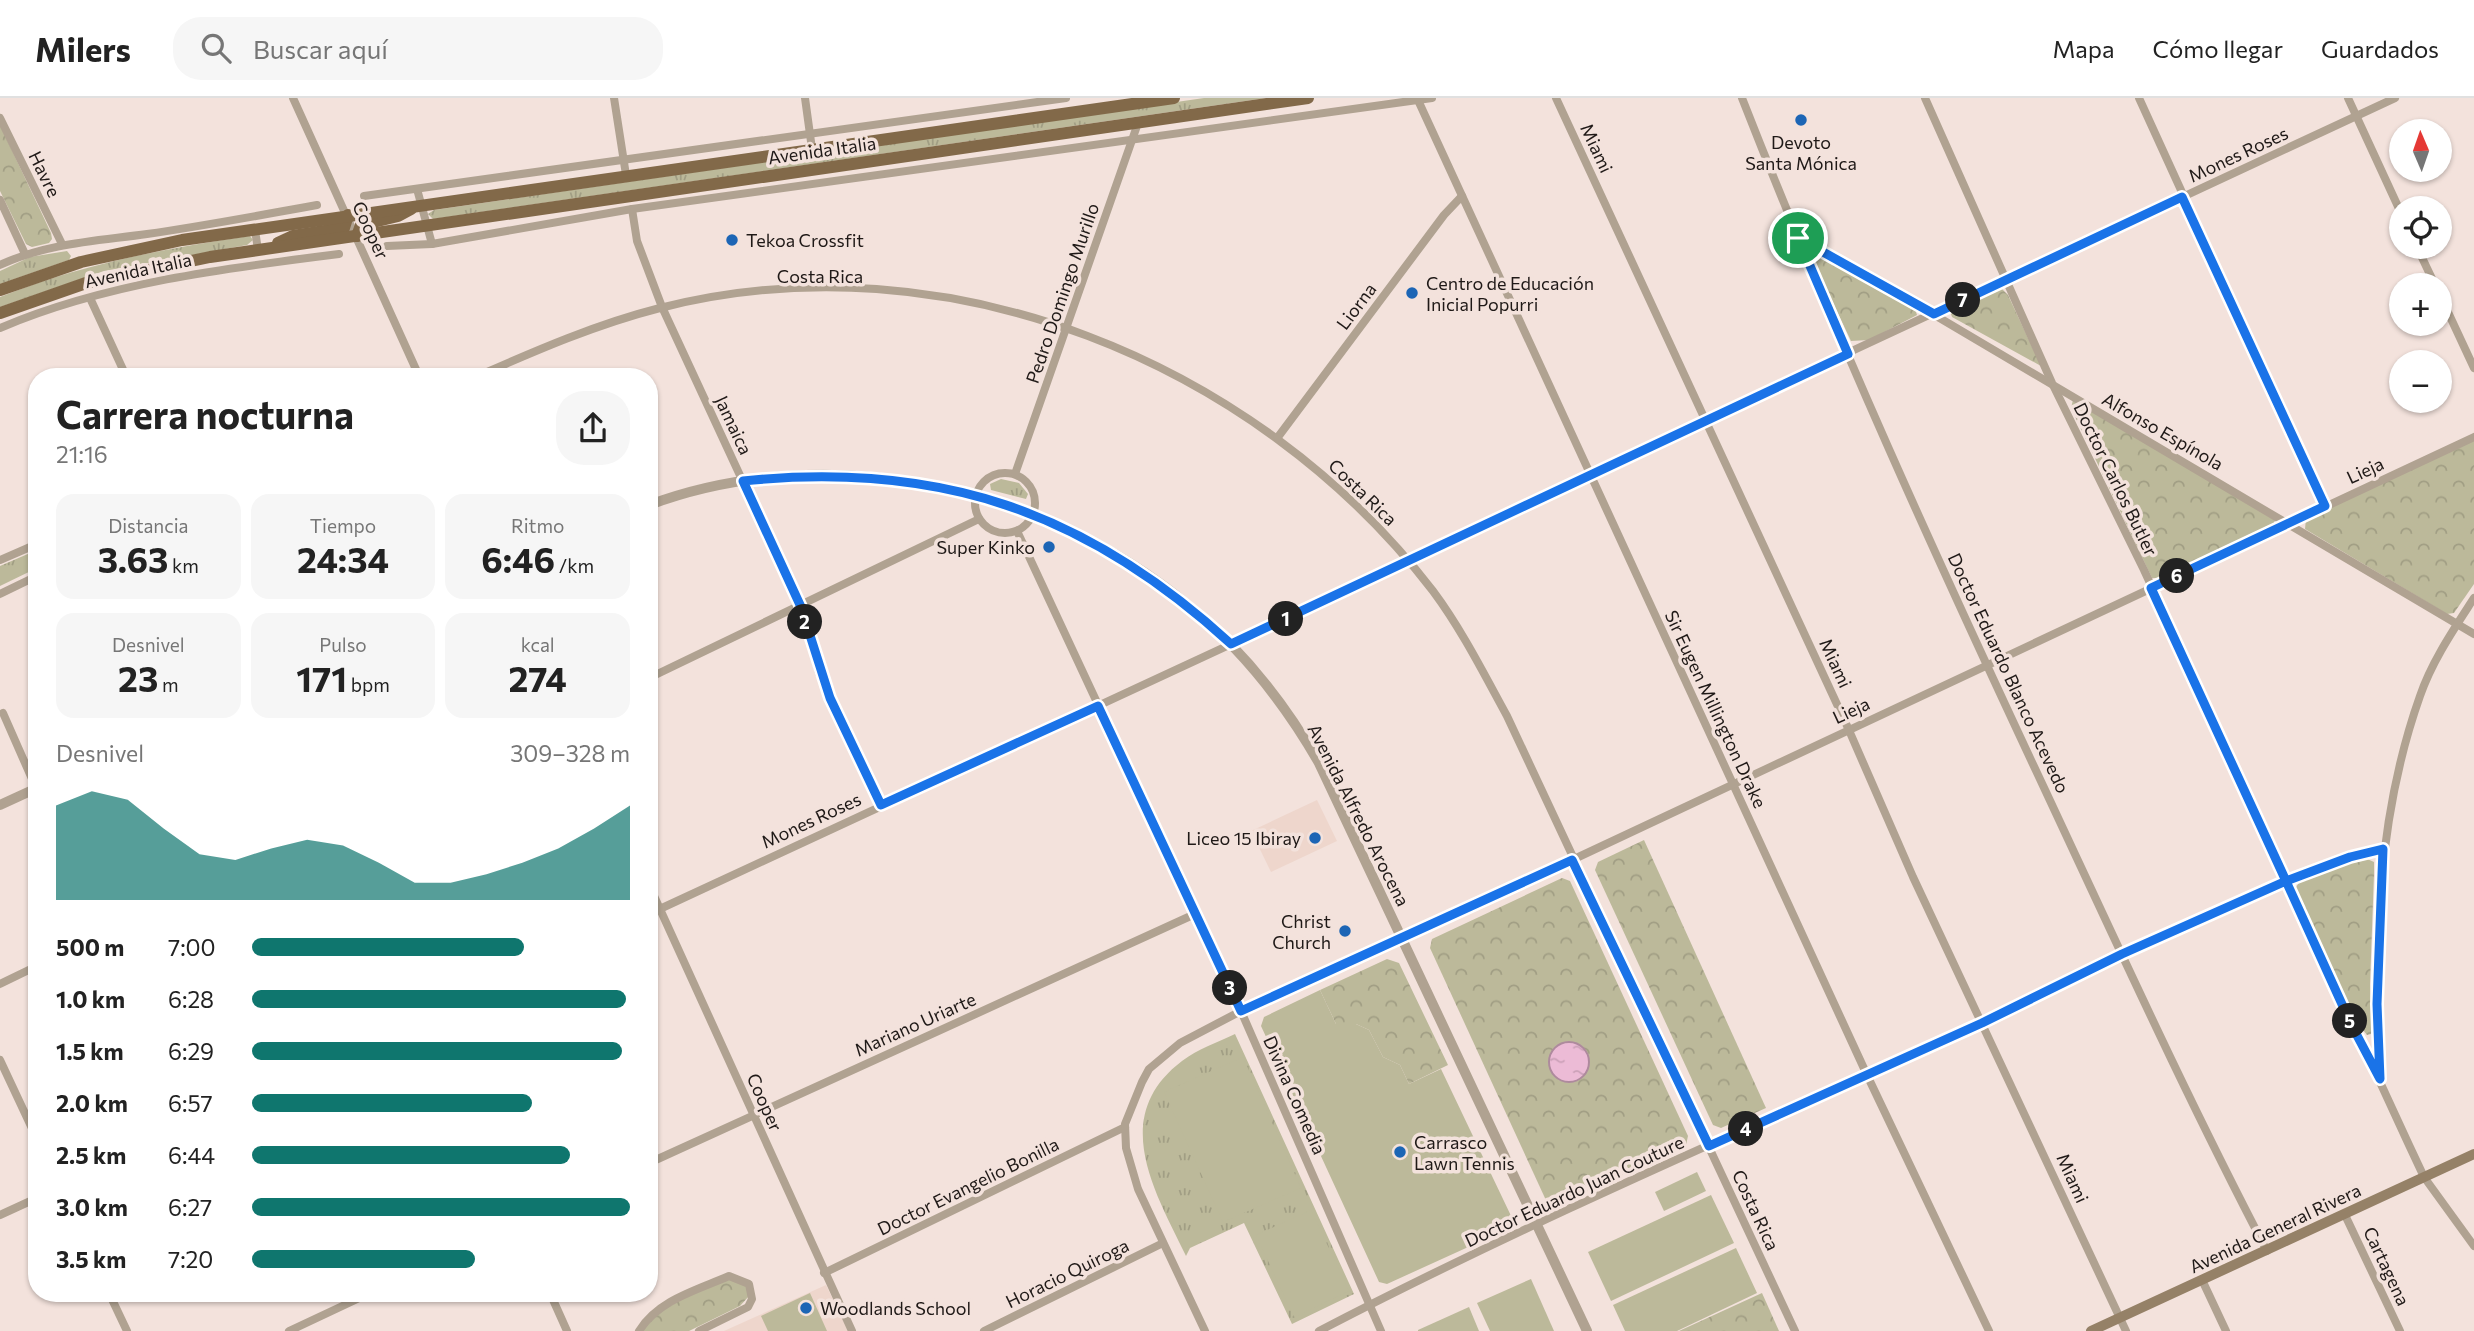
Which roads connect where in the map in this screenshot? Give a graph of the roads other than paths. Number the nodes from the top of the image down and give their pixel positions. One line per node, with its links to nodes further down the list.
1 (293, 98): 45 (street, Cooper)
2 (614, 98): 27 (street)
3 (805, 98): 22 (street)
4 (1066, 98): 15 (street, Avenida Italia)
5 (1174, 98): 19 (main road, Avenida Italia)
6 (1308, 98): 16 (main road, Avenida Italia)
7 (1432, 98): 14 (street, Avenida Italia)
8 (1556, 98): 77 (street, Miami)
9 (1742, 98): 51 (street, Doctor Eduardo Blanco Acevedo)
10 (1925, 98): 62 (street, Doctor Carlos Butler)
11 (2139, 98): 37 (street)
12 (2348, 98): 17 (street)
13 (2395, 98): 17 (street, Mones Roses)
14 (1418, 99): 21 (street, Avenida Italia); 35 (street, Sir Eugen Millington Drake)
15 (1028, 101): 19 (street); 22 (street, Avenida Italia)
16 (1223, 110): 20 (main road, Avenida Italia); 21 (street)
17 (2356, 116): 36 (street); 37 (street, Mones Roses)
18 (0, 118): 53 (street, Havre)
19 (1031, 118): 25 (main road, Avenida Italia)
20 (1138, 122): 23 (street, Pedro Domingo Murillo); 46 (main road, Avenida Italia)
21 (1225, 127): 23 (street, Avenida Italia)
22 (810, 134): 24 (street, Avenida Italia); 25 (street)
23 (1132, 140): 43 (street, Avenida Italia); 69 (street, Pedro Domingo Murillo)
24 (761, 141): 26 (street, Avenida Italia); 27 (street, Avenida Italia)
25 (812, 149): 26 (main road, Avenida Italia)
26 (763, 156): 28 (main road, Avenida Italia)
27 (623, 160): 28 (street); 29 (street, Avenida Italia)
28 (626, 175): 34 (main road, Avenida Italia)
29 (488, 178): 30 (street, Avenida Italia); 34 (street)
30 (457, 183): 31 (street, Avenida Italia); 39 (street)
31 (417, 188): 32 (street, Avenida Italia); 41 (street)
32 (393, 192): 33 (street, Avenida Italia); 42 (street)
33 (364, 196)
34 (492, 196): 39 (main road, Avenida Italia)
35 (1462, 196): 78 (street, Liorna); 81 (street, Sir Eugen Millington Drake)
36 (2393, 196)
37 (2182, 197): 62 (street, Mones Roses); 85 (street)
38 (0, 200): 58 (street)
39 (461, 200): 41 (main road, Avenida Italia)
40 (317, 205): 44 (street, Avenida Italia)
41 (421, 205): 42 (main road, Avenida Italia); 46 (street); 50 (main road)
42 (397, 208): 45 (main road, Avenida Italia)
43 (632, 209): 54 (street, Avenida Italia); 65 (street, Jamaica)
44 (281, 212): 47 (street); 49 (street, Avenida Italia)
45 (348, 215): 47 (main road, Avenida Italia); 50 (street, Cooper); 57 (main road)
46 (427, 225): 50 (main road, Avenida Italia); 54 (street)
47 (283, 226): 48 (main road, Avenida Italia)
48 (255, 230): 49 (main road, Avenida Italia); 57 (street)
49 (182, 234): 52 (main road, Avenida Italia)
50 (357, 236): 55 (main road, Avenida Italia); 73 (street, Cooper)
51 (1798, 238): 67 (street, Alfonso Espínola); 71 (street, Doctor Eduardo Blanco Acevedo)
52 (148, 240): 53 (street, Avenida Italia); 63 (main road, Avenida Italia)
53 (62, 244): 58 (street, Avenida Italia)
54 (432, 244): 56 (street, Avenida Italia)
55 (286, 246): 57 (main road, Avenida Italia); 60 (street)
56 (387, 246)
57 (263, 250): 66 (main road, Avenida Italia)
58 (25, 254): 61 (street, Avenida Italia)
59 (339, 254): 60 (street, Avenida Italia)
60 (287, 261): 64 (street, Avenida Italia)
61 (0, 265)
62 (2006, 280): 67 (street, Mones Roses); 76 (street, Doctor Carlos Butler)
63 (0, 290)
64 (90, 298): 70 (street, Avenida Italia); 72 (street)
65 (662, 307): 69 (street, Costa Rica); 74 (street, Costa Rica); 82 (street, Jamaica)
66 (0, 313)
67 (1934, 314): 71 (street, Mones Roses); 76 (street, Alfonso Espínola)
68 (2452, 321): 75 (street)
69 (1068, 327): 78 (street, Costa Rica); 80 (street, Pedro Domingo Murillo)
70 (0, 328)
71 (1848, 354): 77 (street, Mones Roses); 101 (street, Doctor Eduardo Blanco Acevedo)
72 (122, 368)
73 (415, 368)
74 (496, 368)
75 (2474, 368)
76 (2052, 383): 88 (street, Alfonso Espínola); 94 (street, Doctor Carlos Butler)
77 (1706, 419): 81 (street, Mones Roses); 105 (street, Miami)
78 (1278, 437): 92 (street, Costa Rica)
79 (2474, 437): 85 (street, Lieja)
80 (1015, 474): 83 (street); 86 (street)
81 (1590, 475): 92 (street, Mones Roses); 107 (street, Sir Eugen Millington Drake)
82 (743, 481): 83 (street, Avenida Alfredo Arocena); 84 (street, Avenida Alfredo Arocena); 97 (street, Jamaica)
83 (975, 496): 86 (street, Avenida Alfredo Arocena); 87 (street)
84 (658, 503)
85 (2325, 506): 88 (street, Lieja)
86 (1033, 515): 89 (street); 100 (street, Avenida Alfredo Arocena)
87 (979, 519): 89 (street); 97 (street)
88 (2289, 523): 94 (street, Lieja); 98 (street, Alfonso Espínola)
89 (1017, 531): 103 (street, Divina Comedia)
90 (28, 548): 91 (street)
91 (0, 560)
92 (1408, 562): 100 (street, Mones Roses); 112 (street, Costa Rica)
93 (28, 580): 95 (street)
94 (2151, 588): 101 (street, Lieja); 113 (street, Doctor Carlos Butler)
95 (0, 594)
96 (2474, 598): 98 (street)
97 (801, 607): 102 (street); 110 (street, Jamaica)
98 (2457, 624): 99 (street, Alfonso Espínola); 111 (street)
99 (2474, 634)
100 (1231, 644): 103 (street, Mones Roses); 117 (street, Avenida Alfredo Arocena)
101 (1986, 664): 105 (street, Lieja); 118 (street, Doctor Eduardo Blanco Acevedo)
102 (658, 674)
103 (1098, 706): 110 (street, Mones Roses); 116 (street, Divina Comedia)
104 (4, 713): 106 (street)
105 (1849, 728): 107 (street, Lieja); 122 (street, Miami)
106 (28, 769)
107 (1733, 782): 112 (street, Lieja); 124 (street, Sir Eugen Millington Drake)
108 (28, 792): 109 (street)
109 (0, 805)
110 (881, 805): 115 (street, Mones Roses)
111 (2383, 849): 113 (street, Doctor Eduardo Juan Couture); 125 (street)
112 (1572, 860): 117 (street, Lieja); 129 (street, Costa Rica)
113 (2286, 881): 118 (street, Doctor Eduardo Juan Couture); 125 (street, Doctor Carlos Butler)
114 (658, 905): 115 (street, Cooper)
115 (660, 909): 126 (street, Cooper)
116 (1195, 914): 121 (street, Divina Comedia); 126 (street, Mariano Uriarte)
117 (1403, 937): 121 (street, Lieja); 136 (street, Avenida Alfredo Arocena)
118 (2122, 954): 122 (street, Doctor Eduardo Juan Couture); 139 (street, Doctor Eduardo Blanco Acevedo)
119 (28, 971): 120 (street)
120 (0, 984)
121 (1241, 1011): 128 (street, Lieja); 145 (street, Divina Comedia)
122 (1982, 1023): 124 (street, Doctor Eduardo Juan Couture); 146 (street, Miami)
123 (0, 1060): 127 (street)
124 (1867, 1075): 129 (street, Doctor Eduardo Juan Couture); 160 (street, Sir Eugen Millington Drake)
125 (2380, 1079): 132 (street, Doctor Carlos Butler)
126 (753, 1115): 131 (street, Mariano Uriarte); 140 (street, Cooper)
127 (28, 1120)
128 (1125, 1127): 137 (street); 140 (street, Doctor Evangelio Bonilla)
129 (1709, 1146): 136 (street, Doctor Eduardo Juan Couture); 159 (street, Costa Rica)
130 (2474, 1154): 132 (main road, Avenida General Rivera)
131 (658, 1159)
132 (2424, 1177): 135 (main road, Avenida General Rivera); 138 (street, Doctor Carlos Butler)
133 (28, 1202): 134 (street)
134 (0, 1215)
135 (2345, 1215): 139 (main road, Avenida General Rivera); 164 (street, Cartagena)
136 (1538, 1226): 145 (street, Doctor Eduardo Juan Couture); 158 (street, Avenida Alfredo Arocena)
137 (1163, 1243): 154 (street, Horacio Quiroga); 155 (street)
138 (2474, 1246)
139 (2267, 1251): 141 (main road, Avenida General Rivera)
140 (824, 1273): 153 (street, Cooper)
141 (2203, 1282): 146 (main road, Avenida General Rivera); 163 (street)
142 (113, 1302): 148 (street)
143 (353, 1302): 147 (street)
144 (554, 1302): 150 (street)
145 (1369, 1305): 156 (street, Doctor Eduardo Juan Couture); 157 (street, Divina Comedia)
146 (2120, 1318): 161 (main road, Avenida General Rivera); 162 (street, Miami)
147 (304, 1328): 149 (street)
148 (127, 1331)
149 (289, 1331)
150 (567, 1331)
151 (639, 1331): 152 (street)
152 (699, 1331)
153 (852, 1331)
154 (984, 1331)
155 (1205, 1331)
156 (1319, 1331)
157 (1381, 1331)
158 (1587, 1331)
159 (1795, 1331)
160 (1989, 1331)
161 (2091, 1331)
162 (2126, 1331)
163 (2226, 1331)
164 (2400, 1331)

